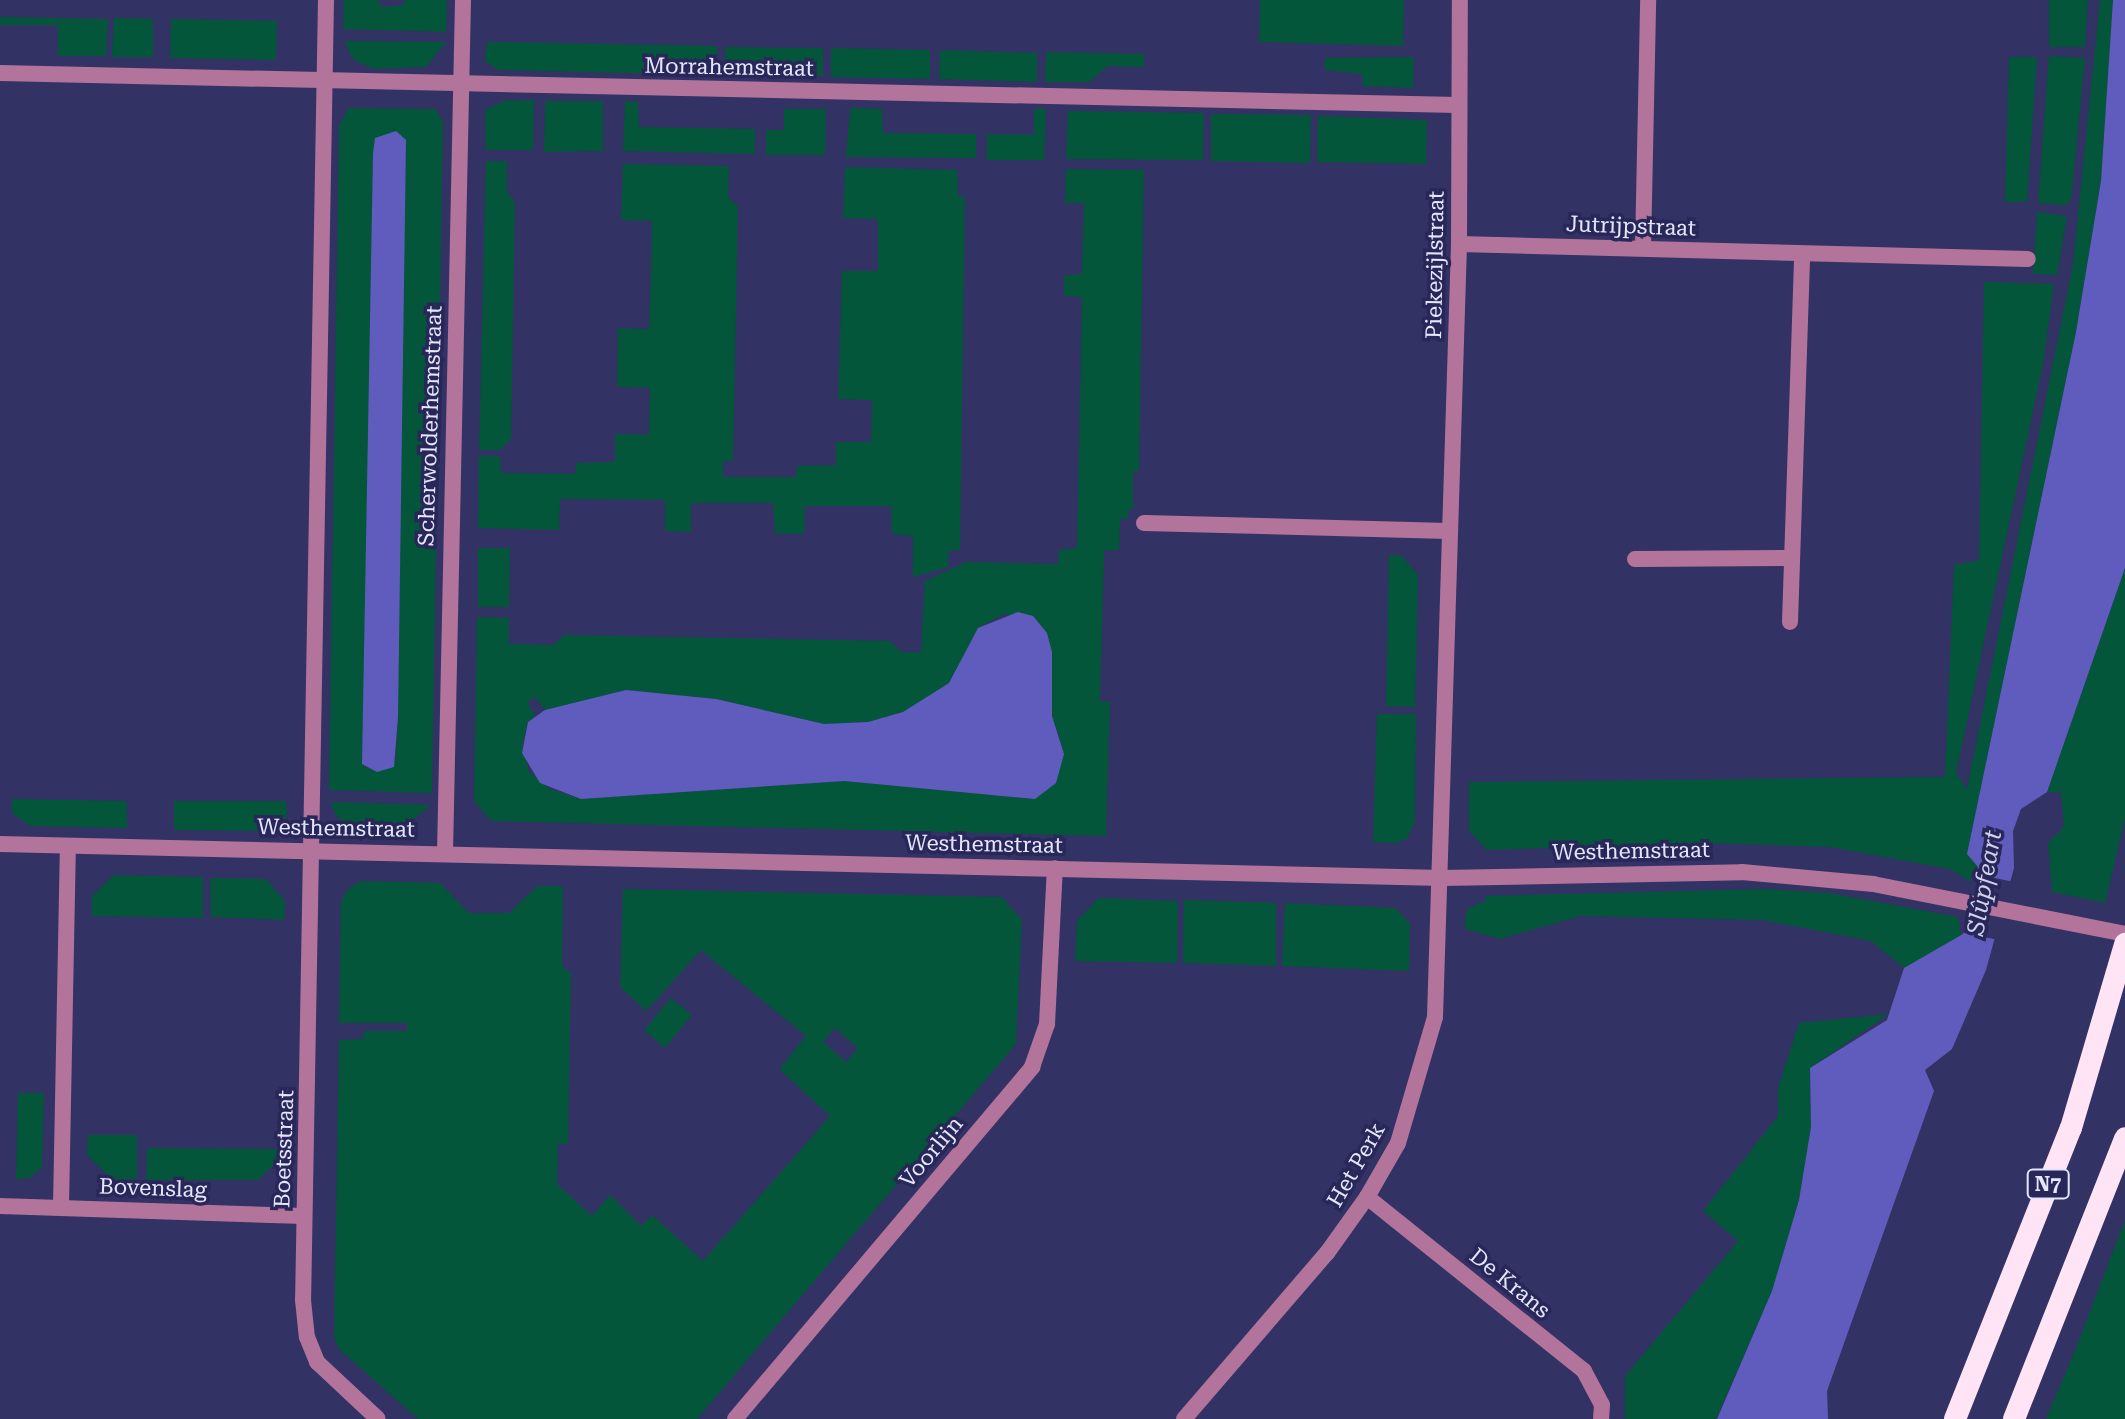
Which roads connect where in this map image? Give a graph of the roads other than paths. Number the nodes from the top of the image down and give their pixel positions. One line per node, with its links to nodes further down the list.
1 (326, 0): 6 (street)
2 (463, 0): 7 (street, Scherwolderhemstraat)
3 (1460, 0): 8 (street, Piekezijlstraat)
4 (1648, 0): 10 (street)
5 (0, 73): 6 (street, Morrahemstraat)
6 (325, 79): 7 (street, Morrahemstraat); 20 (street)
7 (461, 84): 8 (street, Morrahemstraat); 21 (street, Scherwolderhemstraat)
8 (1458, 105): 9 (street, Piekezijlstraat)
9 (1459, 244): 10 (street, Jutrijpstraat); 14 (street, Piekezijlstraat)
10 (1643, 248): 11 (street, Jutrijpstraat)
11 (1802, 254): 12 (street, Jutrijpstraat); 15 (street)
12 (2028, 259)
13 (1144, 523): 14 (street)
14 (1448, 531): 23 (street, Piekezijlstraat)
15 (1791, 558): 16 (street); 17 (street)
16 (1635, 559)
17 (1790, 622)
18 (0, 844): 19 (street, Westhemstraat)
19 (68, 846): 20 (street, Westhemstraat); 29 (street)
20 (314, 851): 21 (street, Westhemstraat); 30 (street, Boetsstraat)
21 (445, 853): 22 (street, Westhemstraat)
22 (1055, 868): 23 (street, Westhemstraat); 32 (street, Voorlijn)
23 (1443, 878): 24 (street, Westhemstraat); 27 (street, Het Perk)
24 (2125, 934)
25 (2125, 944): 35 (highway, N7)
26 (2125, 1138): 36 (highway, N7)
27 (1367, 1197): 33 (street, Het Perk); 34 (street, De Krans)
28 (0, 1206): 29 (street, Bovenslag)
29 (61, 1206): 30 (street, Bovenslag)
30 (304, 1216): 31 (street, Boetsstraat)
31 (378, 1419)
32 (735, 1419)
33 (1184, 1419)
34 (1601, 1419)
35 (1955, 1419)
36 (2014, 1419)

